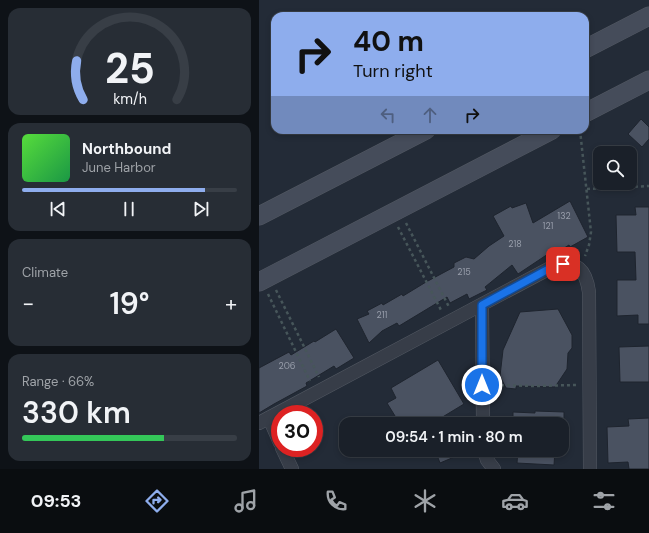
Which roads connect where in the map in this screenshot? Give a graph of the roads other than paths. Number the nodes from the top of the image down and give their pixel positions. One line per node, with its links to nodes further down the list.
1 (649, 16): 2 (street)
2 (589, 47)
3 (649, 80): 4 (street)
4 (589, 111)
5 (418, 134): 7 (street)
6 (544, 134): 8 (street)
7 (259, 216)
8 (263, 280)
9 (482, 305): 10 (street); 11 (street); 17 (street)
10 (483, 417)
11 (264, 420): 12 (street)
12 (271, 430)
13 (286, 457): 15 (street)
14 (486, 457): 16 (street)
15 (292, 469)
16 (493, 469)
17 (590, 469)

